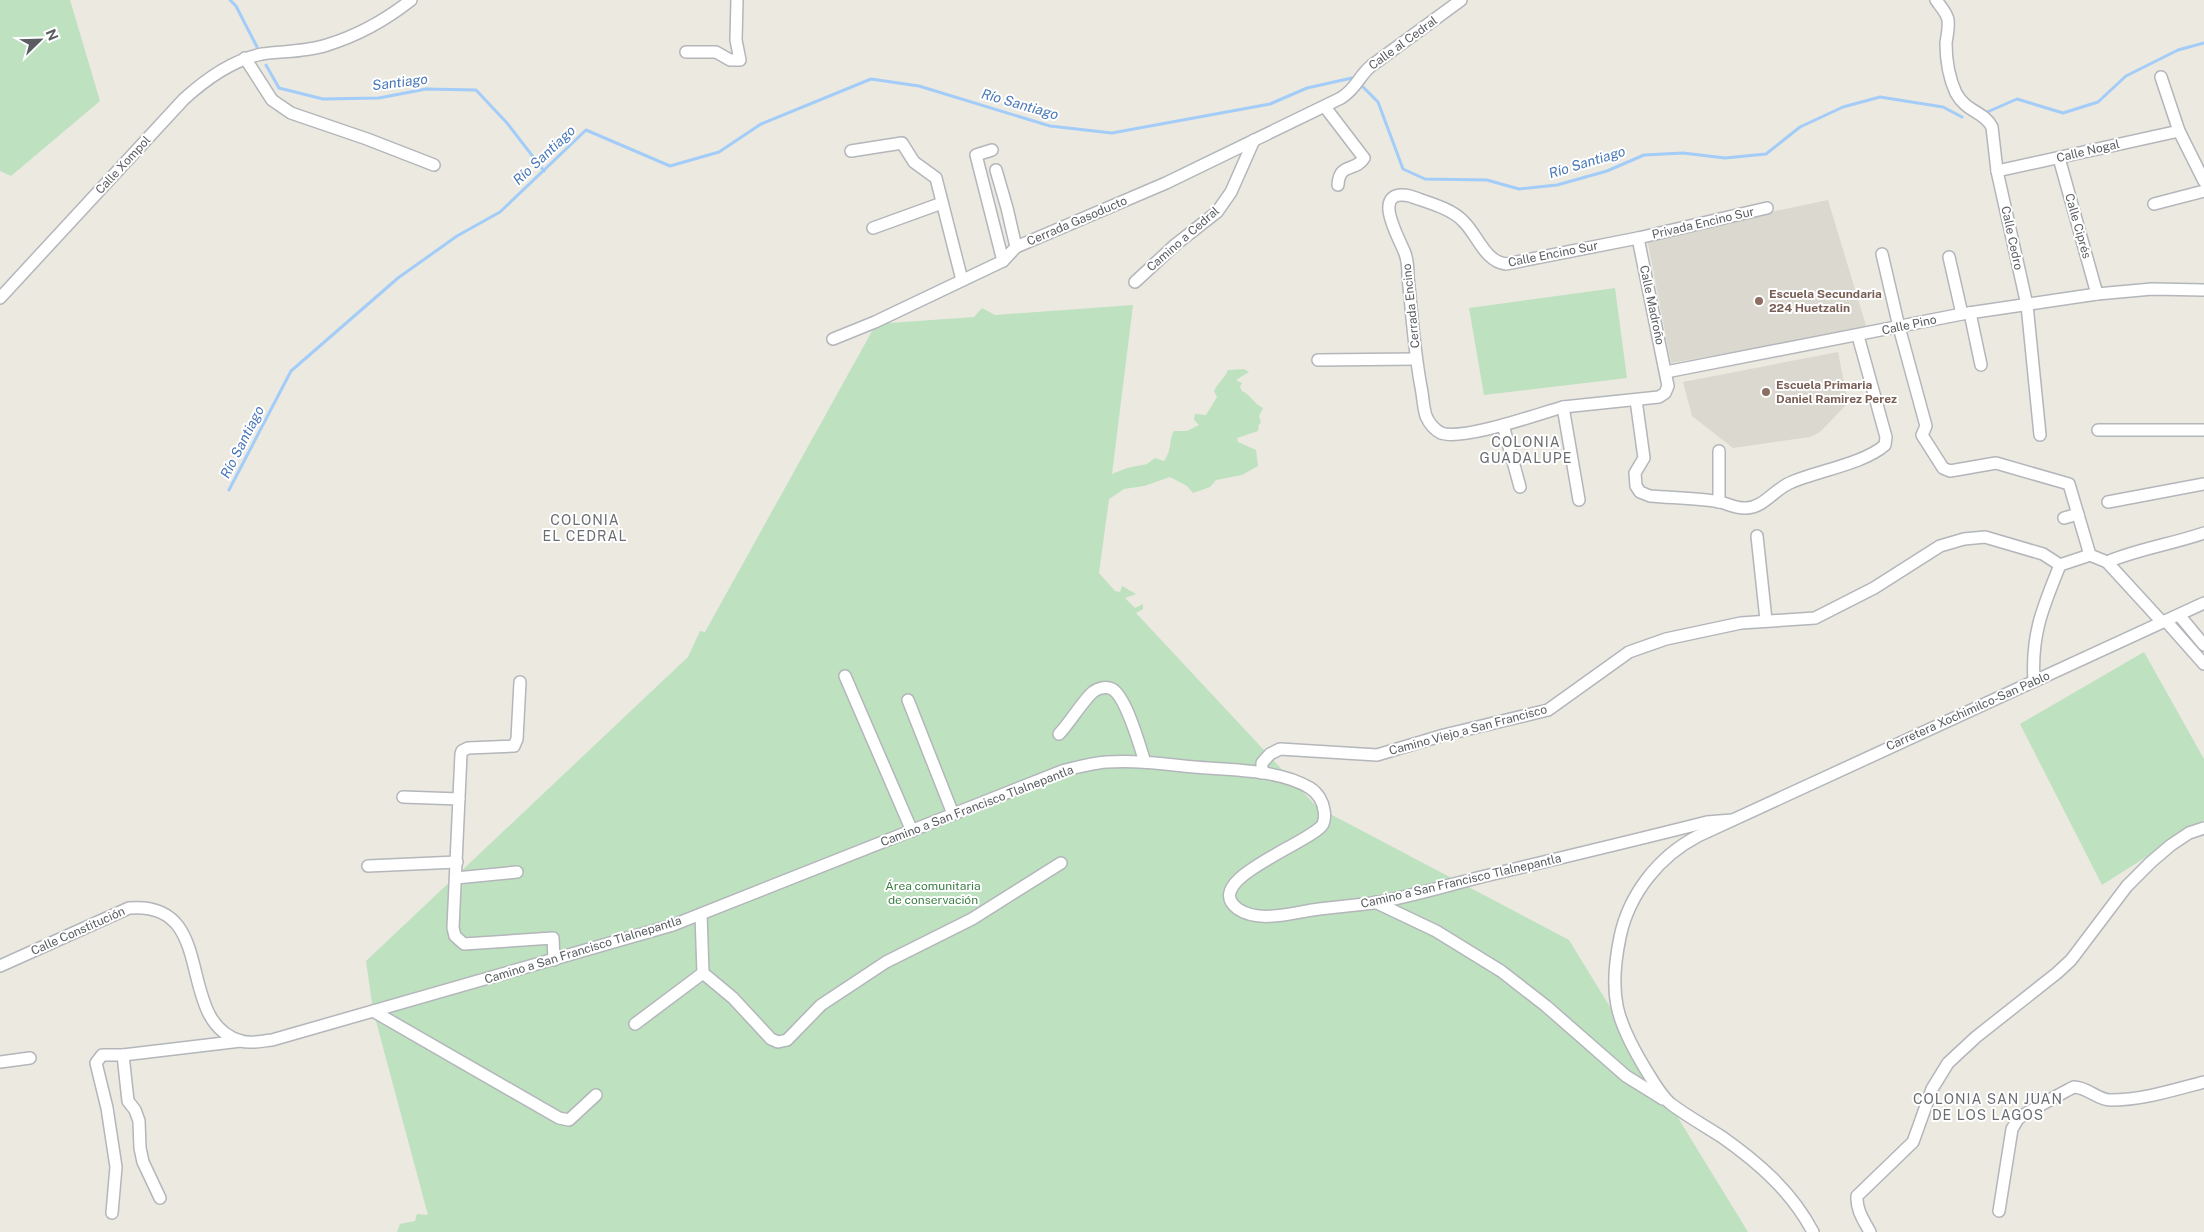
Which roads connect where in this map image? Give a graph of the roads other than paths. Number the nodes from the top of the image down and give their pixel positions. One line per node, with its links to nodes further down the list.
1 (410, 0): 6 (street, Calle Xompol)
2 (737, 0): 5 (street)
3 (1461, 0): 8 (street, Calle al Cedral)
4 (1936, 0): 16 (street, Calle Cedro)
5 (686, 52)
6 (246, 58): 14 (street); 34 (street, Calle Xompol)
7 (2161, 77): 9 (street)
8 (1325, 107): 10 (street, Cerrada Gasoducto); 18 (street)
9 (2179, 131): 13 (street, Calle Nogal); 17 (street)
10 (1254, 140): 26 (street, Cerrada Gasoducto); 31 (street, Camino a Cedral)
11 (992, 150): 29 (street)
12 (851, 151): 21 (street)
13 (2059, 158): 16 (street, Calle Nogal); 33 (street, Calle Ciprés)
14 (434, 165)
15 (996, 170): 26 (street)
16 (1997, 171): 35 (street, Calle Cedro)
17 (2204, 181)
18 (1338, 185)
19 (2204, 191): 22 (street)
20 (1403, 194): 25 (street, Calle Encino Sur); 40 (street, Cerrada Encino)
21 (942, 203): 24 (street); 30 (street)
22 (2154, 204)
23 (1767, 208): 25 (street, Privada Encino Sur)
24 (873, 228)
25 (1638, 238): 43 (street, Calle Madroño)
26 (1016, 247): 29 (street, Cerrada Gasoducto)
27 (1882, 254): 37 (street)
28 (1949, 257): 36 (street)
29 (1003, 261): 30 (street, Cerrada Gasoducto)
30 (962, 280): 39 (street, Cerrada Gasoducto)
31 (1135, 282)
32 (2204, 290): 33 (street, Calle Pino)
33 (2098, 294): 35 (street, Calle Pino)
34 (0, 298)
35 (2026, 305): 36 (street, Calle Pino); 49 (street, Calle Cedro)
36 (1966, 313): 37 (street, Calle Pino); 42 (street)
37 (1899, 327): 38 (street, Calle Pino); 56 (street)
38 (1858, 336): 43 (street, Calle Pino); 54 (street)
39 (833, 339)
40 (1416, 359): 41 (street); 46 (street, Cerrada Encino)
41 (1318, 360)
42 (1981, 364)
43 (1666, 372): 44 (street)
44 (1636, 400): 45 (street); 54 (street)
45 (1563, 407): 46 (street); 53 (street)
46 (1503, 425): 52 (street)
47 (2098, 430): 48 (street)
48 (2204, 430)
49 (2040, 434)
50 (1719, 451): 54 (street)
51 (2204, 484): 55 (street)
52 (1520, 487)
53 (1579, 500)
54 (1719, 502)
55 (2108, 502)
56 (2078, 514): 57 (street); 60 (street)
57 (2064, 518)
58 (2204, 533): 61 (street)
59 (1757, 536): 65 (street)
60 (2090, 555): 61 (street); 62 (street)
61 (2108, 562): 66 (street)
62 (2060, 565): 65 (street, Camino Viejo a San Francisco); 70 (street)
63 (2204, 603): 64 (street, Carretera Xochimilco-San Pablo)
64 (2179, 614): 66 (street, Carretera Xochimilco-San Pablo); 67 (street)
65 (1766, 620): 75 (street, Camino Viejo a San Francisco)
66 (2164, 621): 68 (street); 70 (street, Carretera Xochimilco-San Pablo)
67 (2204, 645)
68 (2204, 664)
69 (846, 676): 81 (street)
70 (2034, 681): 79 (street, Carretera Xochimilco-San Pablo)
71 (520, 682): 77 (street)
72 (908, 700): 78 (street)
73 (1059, 734): 74 (street)
74 (1145, 762): 75 (street, Camino a San Francisco Tlalnepantla); 78 (street, Camino a San Francisco Tlalnepantla)
75 (1262, 773): 87 (street, Camino a San Francisco Tlalnepantla)
76 (403, 797): 77 (street)
77 (459, 799): 82 (street)
78 (953, 814): 81 (street, Camino a San Francisco Tlalnepantla)
79 (1732, 820): 87 (street, Camino a San Francisco Tlalnepantla); 100 (street, Carretera Xochimilco-San Pablo)
80 (2204, 828): 105 (street)
81 (912, 831): 88 (street, Camino a San Francisco Tlalnepantla)
82 (457, 862): 84 (street); 86 (street)
83 (1060, 862): 91 (street)
84 (368, 866)
85 (517, 872): 86 (street)
86 (456, 878): 89 (street)
87 (1375, 902): 100 (street)
88 (701, 914): 89 (street, Camino a San Francisco Tlalnepantla); 91 (street)
89 (554, 960): 92 (street, Camino a San Francisco Tlalnepantla)
90 (0, 966): 94 (street, Calle Constitución)
91 (703, 973): 93 (street)
92 (373, 1011): 94 (street, Camino a San Francisco Tlalnepantla); 99 (street)
93 (635, 1024)
94 (241, 1041): 95 (street, Camino a San Francisco Tlalnepantla)
95 (123, 1055): 101 (street); 103 (street, Camino a San Francisco Tlalnepantla)
96 (30, 1058): 97 (street)
97 (0, 1062)
98 (2204, 1082): 102 (street)
99 (596, 1095)
100 (1669, 1103): 104 (street)
101 (160, 1198)
102 (1998, 1211)
103 (112, 1213)
104 (1813, 1232)
105 (1870, 1232)

